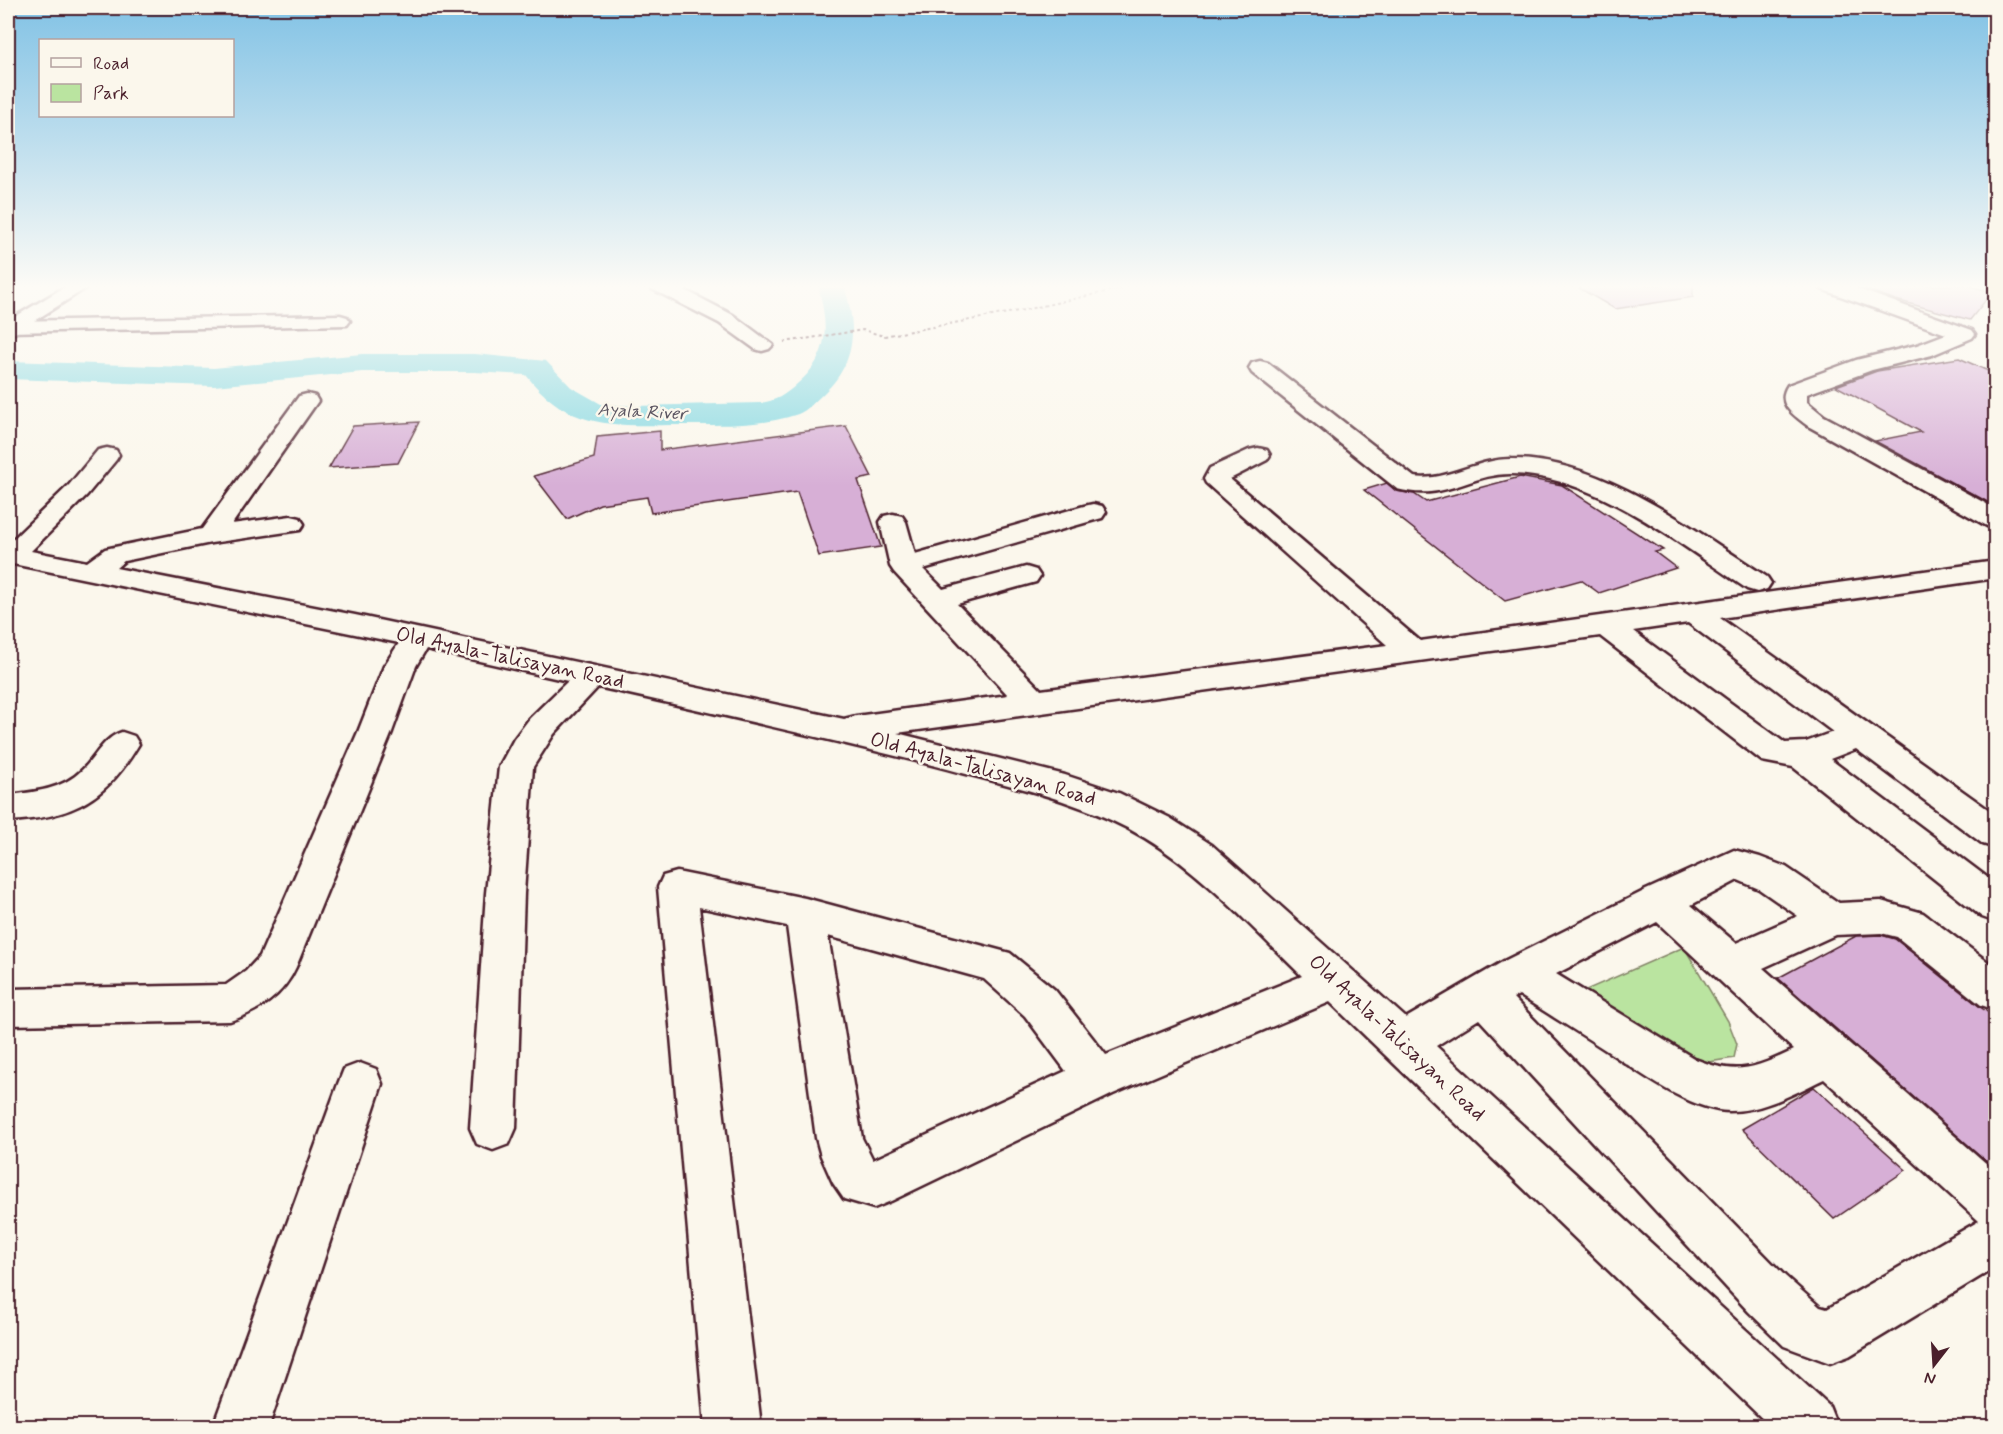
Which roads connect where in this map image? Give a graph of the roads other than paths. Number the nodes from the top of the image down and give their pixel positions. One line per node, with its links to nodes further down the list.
1 (1916, 352): 7 (street)
2 (1260, 368): 17 (street)
3 (307, 401): 10 (street)
4 (1258, 454): 22 (street)
5 (107, 455): 12 (street)
6 (1093, 512): 13 (street)
7 (1995, 520)
8 (892, 522): 13 (street)
9 (291, 524): 10 (street)
10 (211, 536): 15 (street)
11 (1995, 547): 17 (street)
12 (9, 555): 15 (street, Old Ayala-Talisayan Road)
13 (904, 566): 18 (street)
14 (1995, 569): 19 (street)
15 (93, 571): 21 (street, Old Ayala-Talisayan Road)
16 (1026, 576): 18 (street)
17 (1757, 583): 22 (street)
18 (936, 600): 24 (street)
19 (1693, 614): 20 (street); 26 (street)
20 (1606, 626): 22 (street); 28 (street)
21 (418, 638): 23 (street, Old Ayala-Talisayan Road); 39 (street)
22 (1420, 652): 24 (street)
23 (591, 676): 25 (street, Old Ayala-Talisayan Road); 44 (street)
24 (1034, 702): 25 (street)
25 (837, 729): 36 (street, Old Ayala-Talisayan Road)
26 (1858, 735): 28 (street); 30 (street)
27 (123, 744): 29 (street)
28 (1802, 756): 32 (street)
29 (8, 808)
30 (1995, 834)
31 (1660, 901): 34 (street); 35 (street); 37 (street)
32 (1995, 906)
33 (806, 914): 42 (street); 42 (street); 48 (street)
34 (1832, 919): 35 (street); 38 (street)
35 (1733, 966): 41 (street)
36 (1335, 981): 40 (street, Old Ayala-Talisayan Road); 42 (street)
37 (1501, 984): 40 (street); 41 (street); 46 (street)
38 (1995, 992)
39 (8, 1007)
40 (1403, 1043): 49 (street, Old Ayala-Talisayan Road)
41 (1829, 1055): 45 (street)
42 (1097, 1079)
43 (360, 1084): 47 (street)
44 (493, 1128)
45 (1995, 1204)
46 (1995, 1239)
47 (241, 1426)
48 (733, 1426)
49 (1809, 1426)

